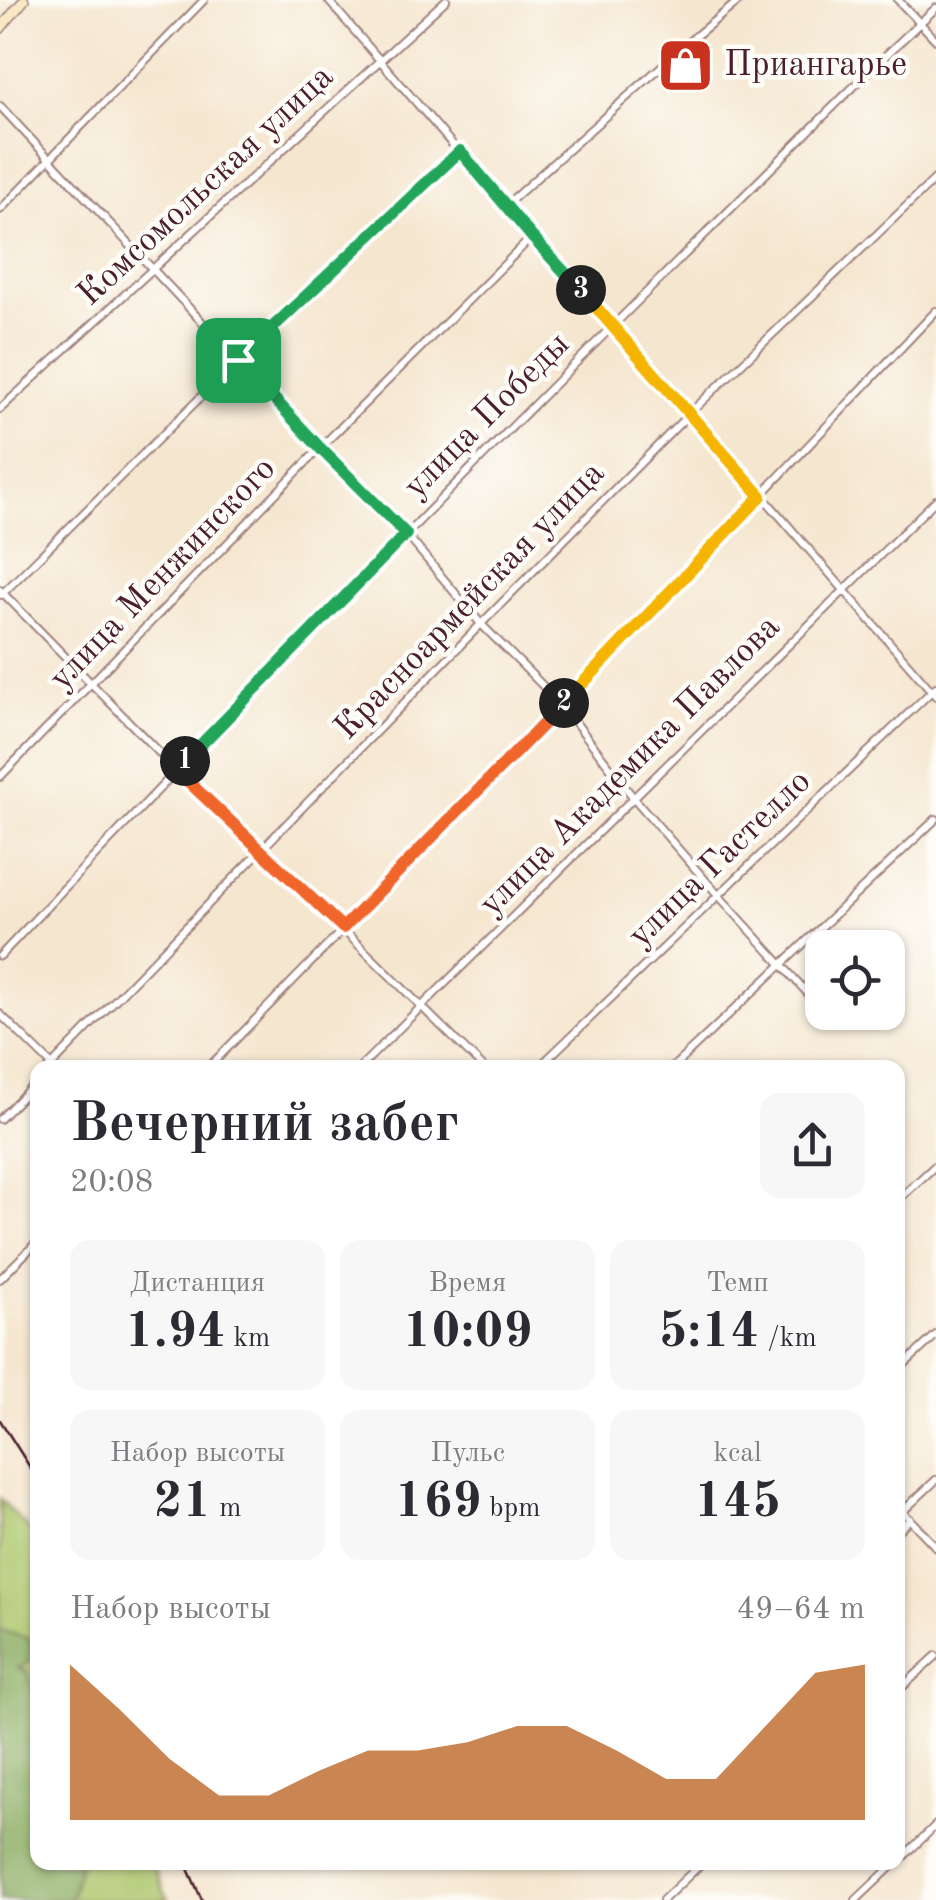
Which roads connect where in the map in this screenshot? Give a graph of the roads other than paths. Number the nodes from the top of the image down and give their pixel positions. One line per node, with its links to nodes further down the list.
1 (24, 0): 9 (main road)
2 (204, 0): 14 (street)
3 (328, 0): 11 (street)
4 (446, 0): 11 (street, Комсомольская улица)
5 (740, 0): 16 (street)
6 (898, 0): 8 (street)
7 (936, 8): 8 (street, улица Победы)
8 (920, 23): 10 (street); 21 (street, улица Победы)
9 (0, 29)
10 (936, 40)
11 (380, 59): 13 (street); 19 (street, Комсомольская улица)
12 (0, 106): 14 (street)
13 (460, 151): 16 (street); 22 (street)
14 (49, 158): 17 (street); 19 (street)
15 (936, 178): 24 (street, Красноармейская улица)
16 (505, 206): 18 (street)
17 (0, 210)
18 (532, 237): 21 (street); 25 (street, улица Менжинского)
19 (152, 270): 22 (street); 23 (street, Комсомольская улица)
20 (936, 310): 26 (street)
21 (614, 325): 24 (street); 28 (street, улица Победы)
22 (238, 360): 25 (street); 30 (street)
23 (0, 409)
24 (689, 414): 26 (street); 31 (street, Красноармейская улица)
25 (320, 448): 28 (street); 32 (street, улица Менжинского)
26 (761, 496): 29 (street); 34 (street)
27 (936, 500): 29 (street, улица Академика Павлова)
28 (406, 534): 31 (street); 35 (street, улица Победы)
29 (843, 590): 33 (street); 37 (street, улица Академика Павлова)
30 (1, 593): 32 (street)
31 (481, 624): 34 (street); 39 (street, Красноармейская улица)
32 (91, 684): 35 (street); 36 (street, улица Менжинского)
33 (934, 691): 40 (street, улица Гастелло)
34 (562, 705): 37 (street); 41 (street)
35 (176, 770): 39 (street); 42 (street, улица Победы)
36 (0, 777)
37 (633, 797): 40 (street); 45 (street, улица Академика Павлова)
38 (936, 819): 43 (street)
39 (262, 850): 41 (street); 48 (street, Красноармейская улица)
40 (719, 896): 43 (street); 52 (street, улица Гастелло)
41 (343, 928): 45 (street); 49 (street)
42 (0, 956)
43 (782, 964): 44 (street); 53 (street)
44 (805, 990)
45 (422, 1006): 50 (street, улица Академика Павлова); 51 (street)
46 (0, 1014): 47 (street)
47 (45, 1060)
48 (59, 1060)
49 (216, 1060)
50 (368, 1060)
51 (476, 1060)
52 (546, 1060)
53 (680, 1060)
54 (30, 1088): 55 (street)
55 (0, 1120)
56 (936, 1165): 57 (street)
57 (905, 1194)
58 (30, 1249): 59 (street)
59 (0, 1278)
60 (936, 1335): 61 (street)
61 (905, 1364)
62 (936, 1480): 63 (street)
63 (905, 1506)
64 (905, 1514): 65 (street)
65 (910, 1519): 66 (street); 67 (street)
66 (905, 1524)
67 (936, 1547)
68 (936, 1656): 69 (street)
69 (905, 1685)
70 (936, 1825): 71 (street)
71 (905, 1854)
72 (694, 1870): 74 (street)
73 (888, 1870): 75 (street)
74 (663, 1900)
75 (856, 1900)

